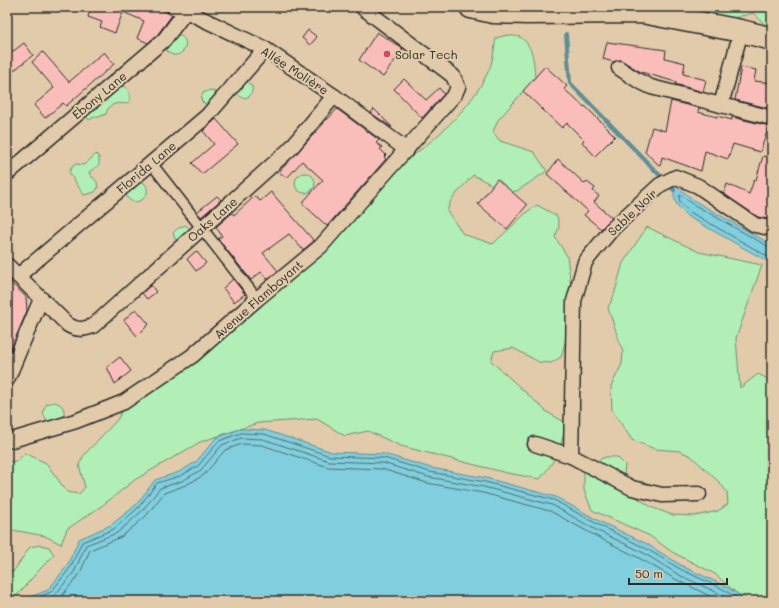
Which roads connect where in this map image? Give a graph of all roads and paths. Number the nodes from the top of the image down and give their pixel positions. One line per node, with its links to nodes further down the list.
1 (362, 7): 11 (street, Avenue Flamboyant)
2 (471, 7): 4 (main road)
3 (183, 8): 6 (street, Allée Molière); 13 (street, Ebony Lane)
4 (741, 31): 5 (main road); 9 (street)
5 (772, 39)
6 (265, 49): 8 (street, Allée Molière); 12 (street, Florida Lane)
7 (619, 68): 9 (street)
8 (334, 96): 11 (street, Allée Molière); 15 (street, Oaks Lane)
9 (721, 105): 10 (street)
10 (772, 118)
11 (407, 150): 19 (street, Avenue Flamboyant)
12 (151, 163): 15 (street); 17 (street, Florida Lane)
13 (7, 174)
14 (772, 226): 23 (street, Sable Noir)
15 (201, 228): 18 (street, Oaks Lane); 19 (street)
16 (7, 265): 17 (street)
17 (18, 276): 18 (street)
18 (41, 299): 20 (street)
19 (257, 299): 21 (street, Avenue Flamboyant)
20 (7, 380)
21 (7, 440)
22 (535, 444): 23 (street)
23 (571, 456): 24 (street)
24 (699, 494)

